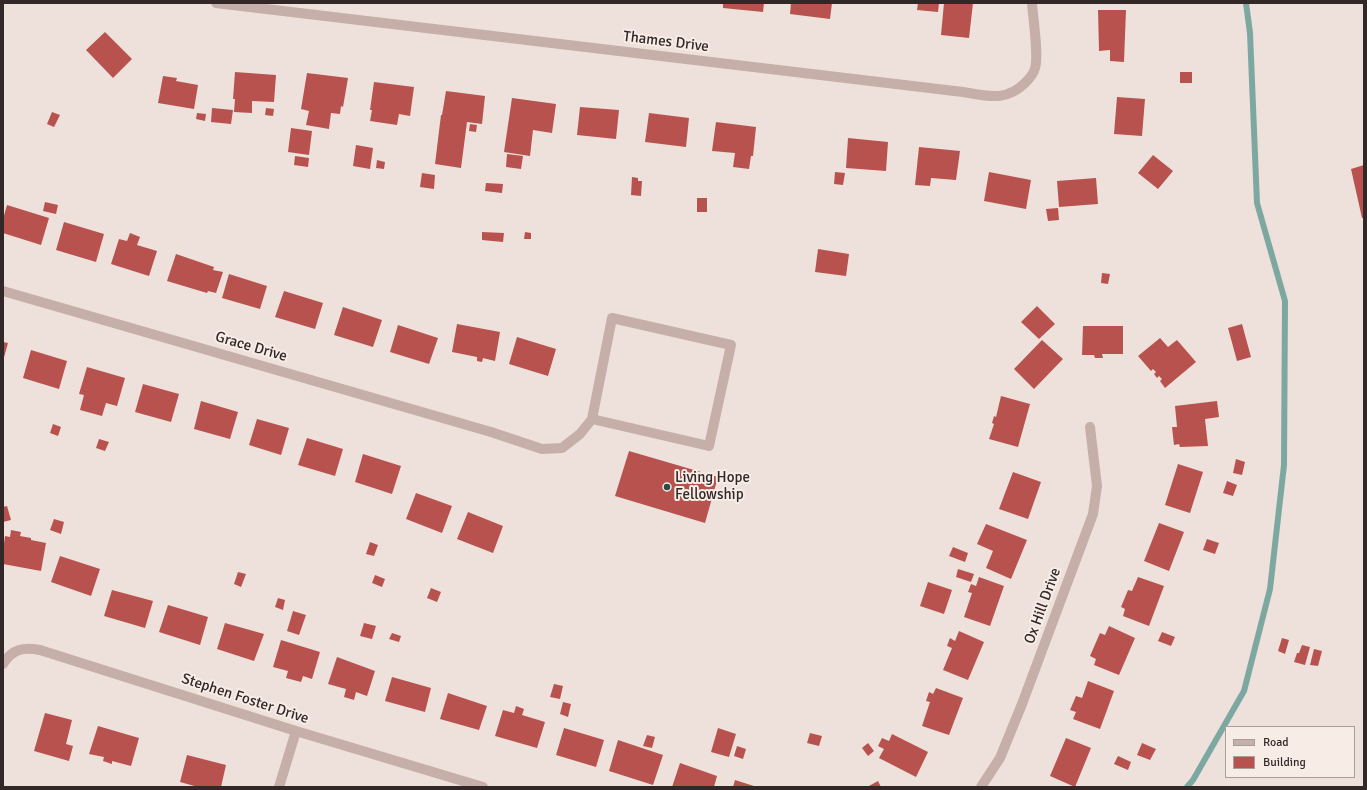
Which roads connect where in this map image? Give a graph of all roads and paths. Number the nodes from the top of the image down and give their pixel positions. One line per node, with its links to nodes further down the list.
1 (216, 3): 2 (street, Thames Drive)
2 (1032, 3)
3 (3, 291): 4 (street, Grace Drive)
4 (592, 419): 4 (street)
5 (1090, 427): 10 (street, Ox Hill Drive)
6 (3, 664): 7 (street, Stephen Foster Drive)
7 (296, 731): 8 (street); 9 (street, Stephen Foster Drive)
8 (279, 787)
9 (483, 787)
10 (981, 787)

